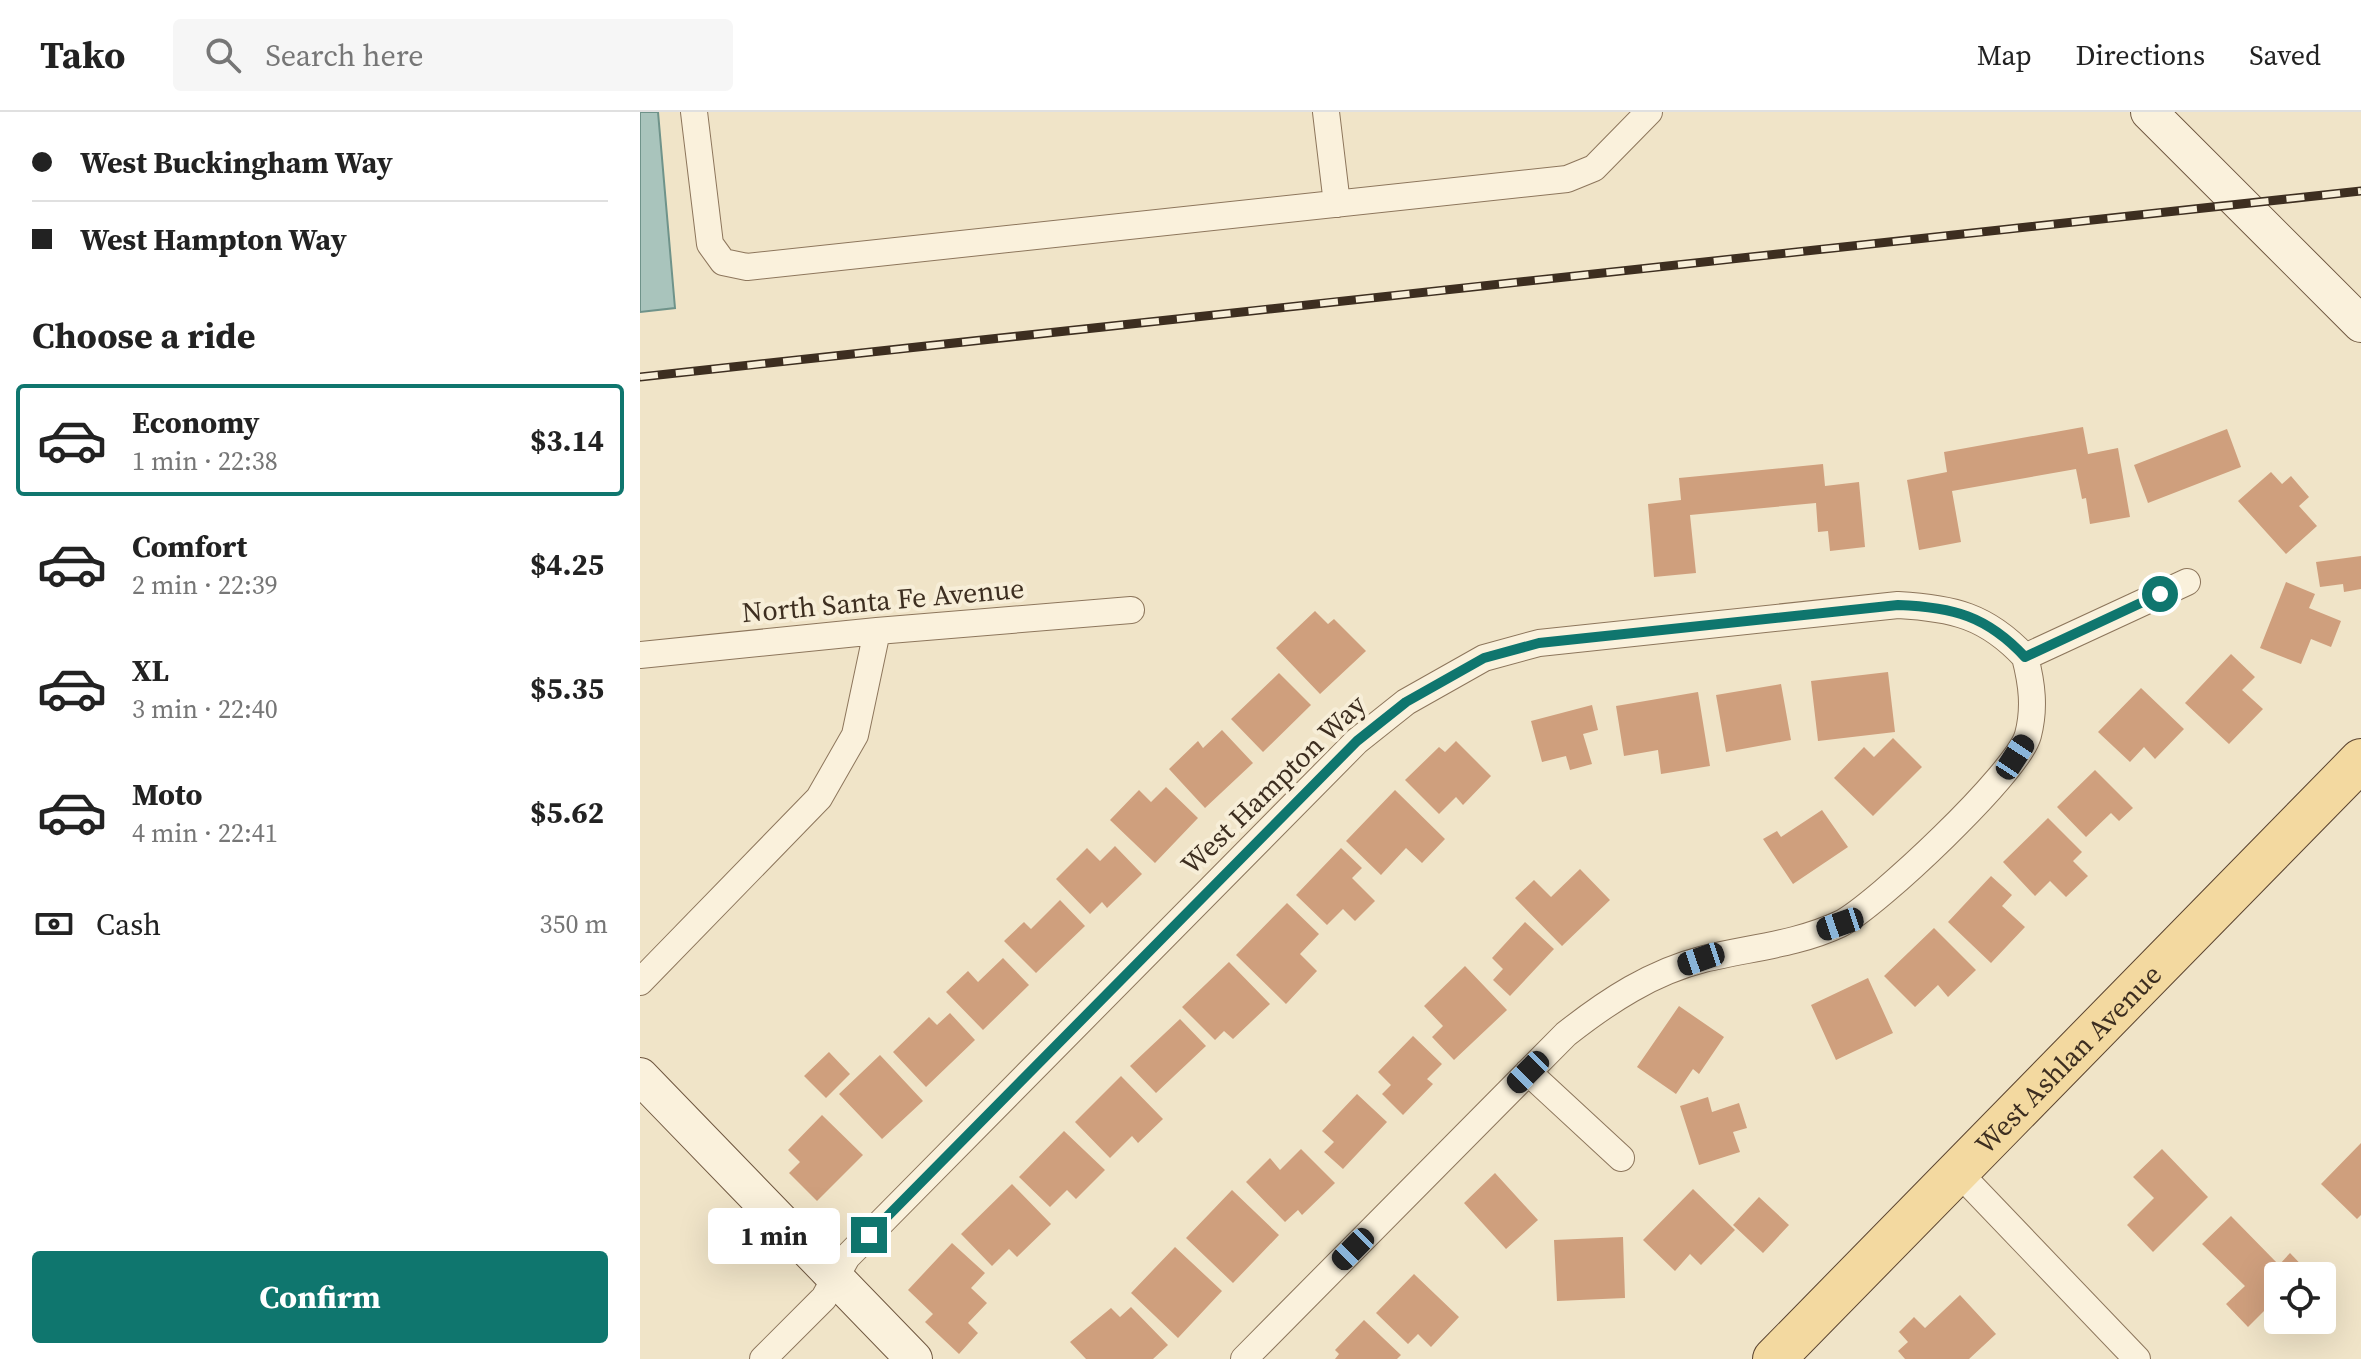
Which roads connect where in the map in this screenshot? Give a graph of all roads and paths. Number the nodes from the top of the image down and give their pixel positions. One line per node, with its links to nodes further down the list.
1 (694, 112): 5 (street)
2 (1326, 112): 5 (street)
3 (1649, 112): 5 (street)
4 (2149, 112): 6 (street)
5 (1337, 204)
6 (2361, 324)
7 (2187, 582): 11 (street)
8 (1131, 610): 9 (street, North Santa Fe Avenue)
9 (877, 631): 10 (street, North Santa Fe Avenue); 13 (street)
10 (640, 655)
11 (2025, 657): 14 (street); 18 (street, West Hampton Way)
12 (2361, 760): 17 (main road, West Ashlan Avenue)
13 (640, 982)
14 (1528, 1072): 16 (street); 21 (street)
15 (640, 1076): 18 (street)
16 (1621, 1158)
17 (1959, 1173): 22 (main road, West Ashlan Avenue); 23 (street)
18 (835, 1279): 19 (street, West Hampton Way); 20 (street)
19 (763, 1359)
20 (914, 1359)
21 (1244, 1359)
22 (1774, 1359)
23 (2137, 1359)

